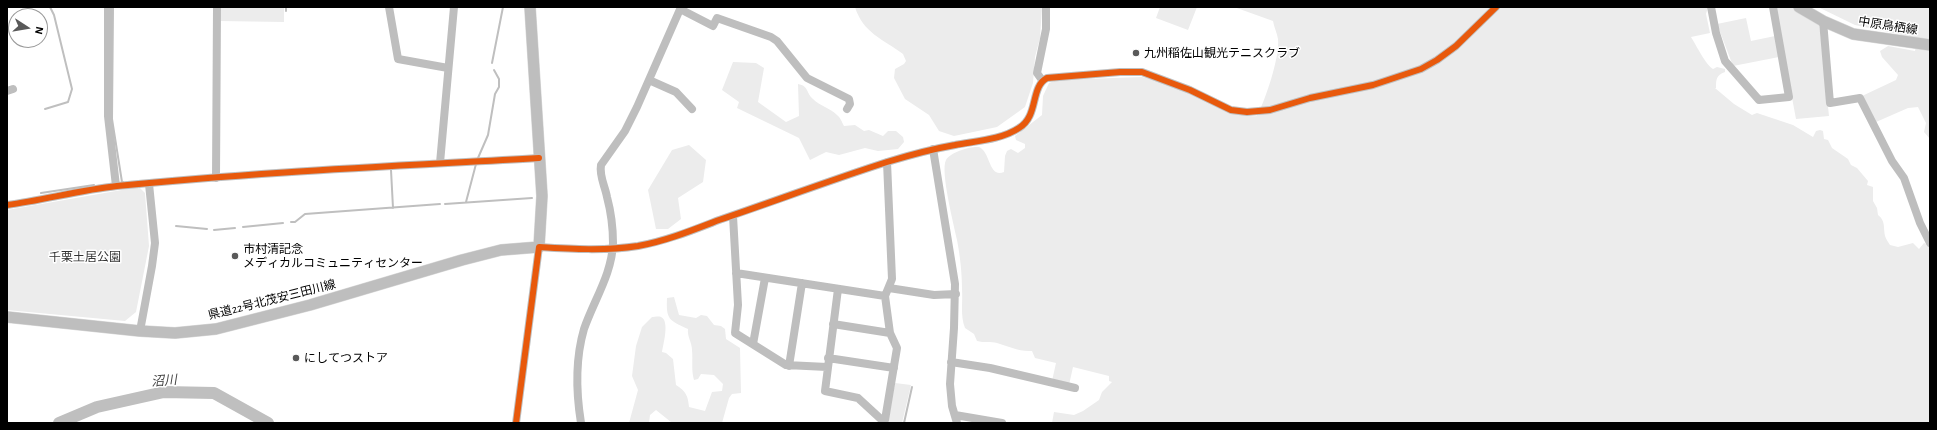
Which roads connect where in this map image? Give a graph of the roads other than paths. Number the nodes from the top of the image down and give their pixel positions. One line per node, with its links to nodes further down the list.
1 (108, 7): 25 (street)
2 (216, 7): 23 (street)
3 (389, 7): 14 (street)
4 (454, 7): 14 (street)
5 (530, 7): 20 (main road)
6 (1046, 7): 16 (street)
7 (1496, 7): 16 (street)
8 (1711, 7): 9 (street)
9 (1773, 7)
10 (1799, 7): 12 (main road, 中原鳥栖線)
11 (681, 8): 15 (street); 18 (street)
12 (1823, 21): 13 (main road, 中原鳥栖線); 28 (street)
13 (1930, 45)
14 (448, 68): 22 (street)
15 (649, 80): 17 (street); 30 (street)
16 (1042, 80): 19 (street)
17 (692, 109)
18 (847, 109)
19 (933, 149): 21 (street); 36 (street)
20 (539, 158): 22 (street); 29 (main road)
21 (887, 162): 27 (street); 35 (street)
22 (440, 164): 23 (street)
23 (216, 178): 24 (street)
24 (149, 184): 25 (street); 39 (street)
25 (116, 186): 26 (street)
26 (7, 205)
27 (733, 216): 30 (street); 31 (street)
28 (1930, 243)
29 (539, 247): 30 (street); 39 (main road, 県道22号北茂安三田川線); 49 (street)
30 (612, 249): 50 (street)
31 (736, 273): 32 (street); 41 (street)
32 (765, 278): 33 (street); 41 (street)
33 (802, 283): 34 (street); 44 (street)
34 (838, 289): 35 (street); 38 (street)
35 (887, 292): 36 (street); 40 (street)
36 (956, 294): 43 (street)
37 (7, 317): 39 (main road, 県道22号北茂安三田川線)
38 (833, 324): 40 (street); 42 (street)
39 (140, 331)
40 (890, 333): 46 (street)
41 (753, 344): 44 (street)
42 (828, 358): 45 (street); 46 (street)
43 (951, 362): 47 (street); 48 (street)
44 (789, 366): 45 (street)
45 (827, 367): 46 (street)
46 (894, 368)
47 (1076, 388)
48 (956, 419): 51 (street)
49 (516, 423)
50 (581, 423)
51 (1002, 423)

